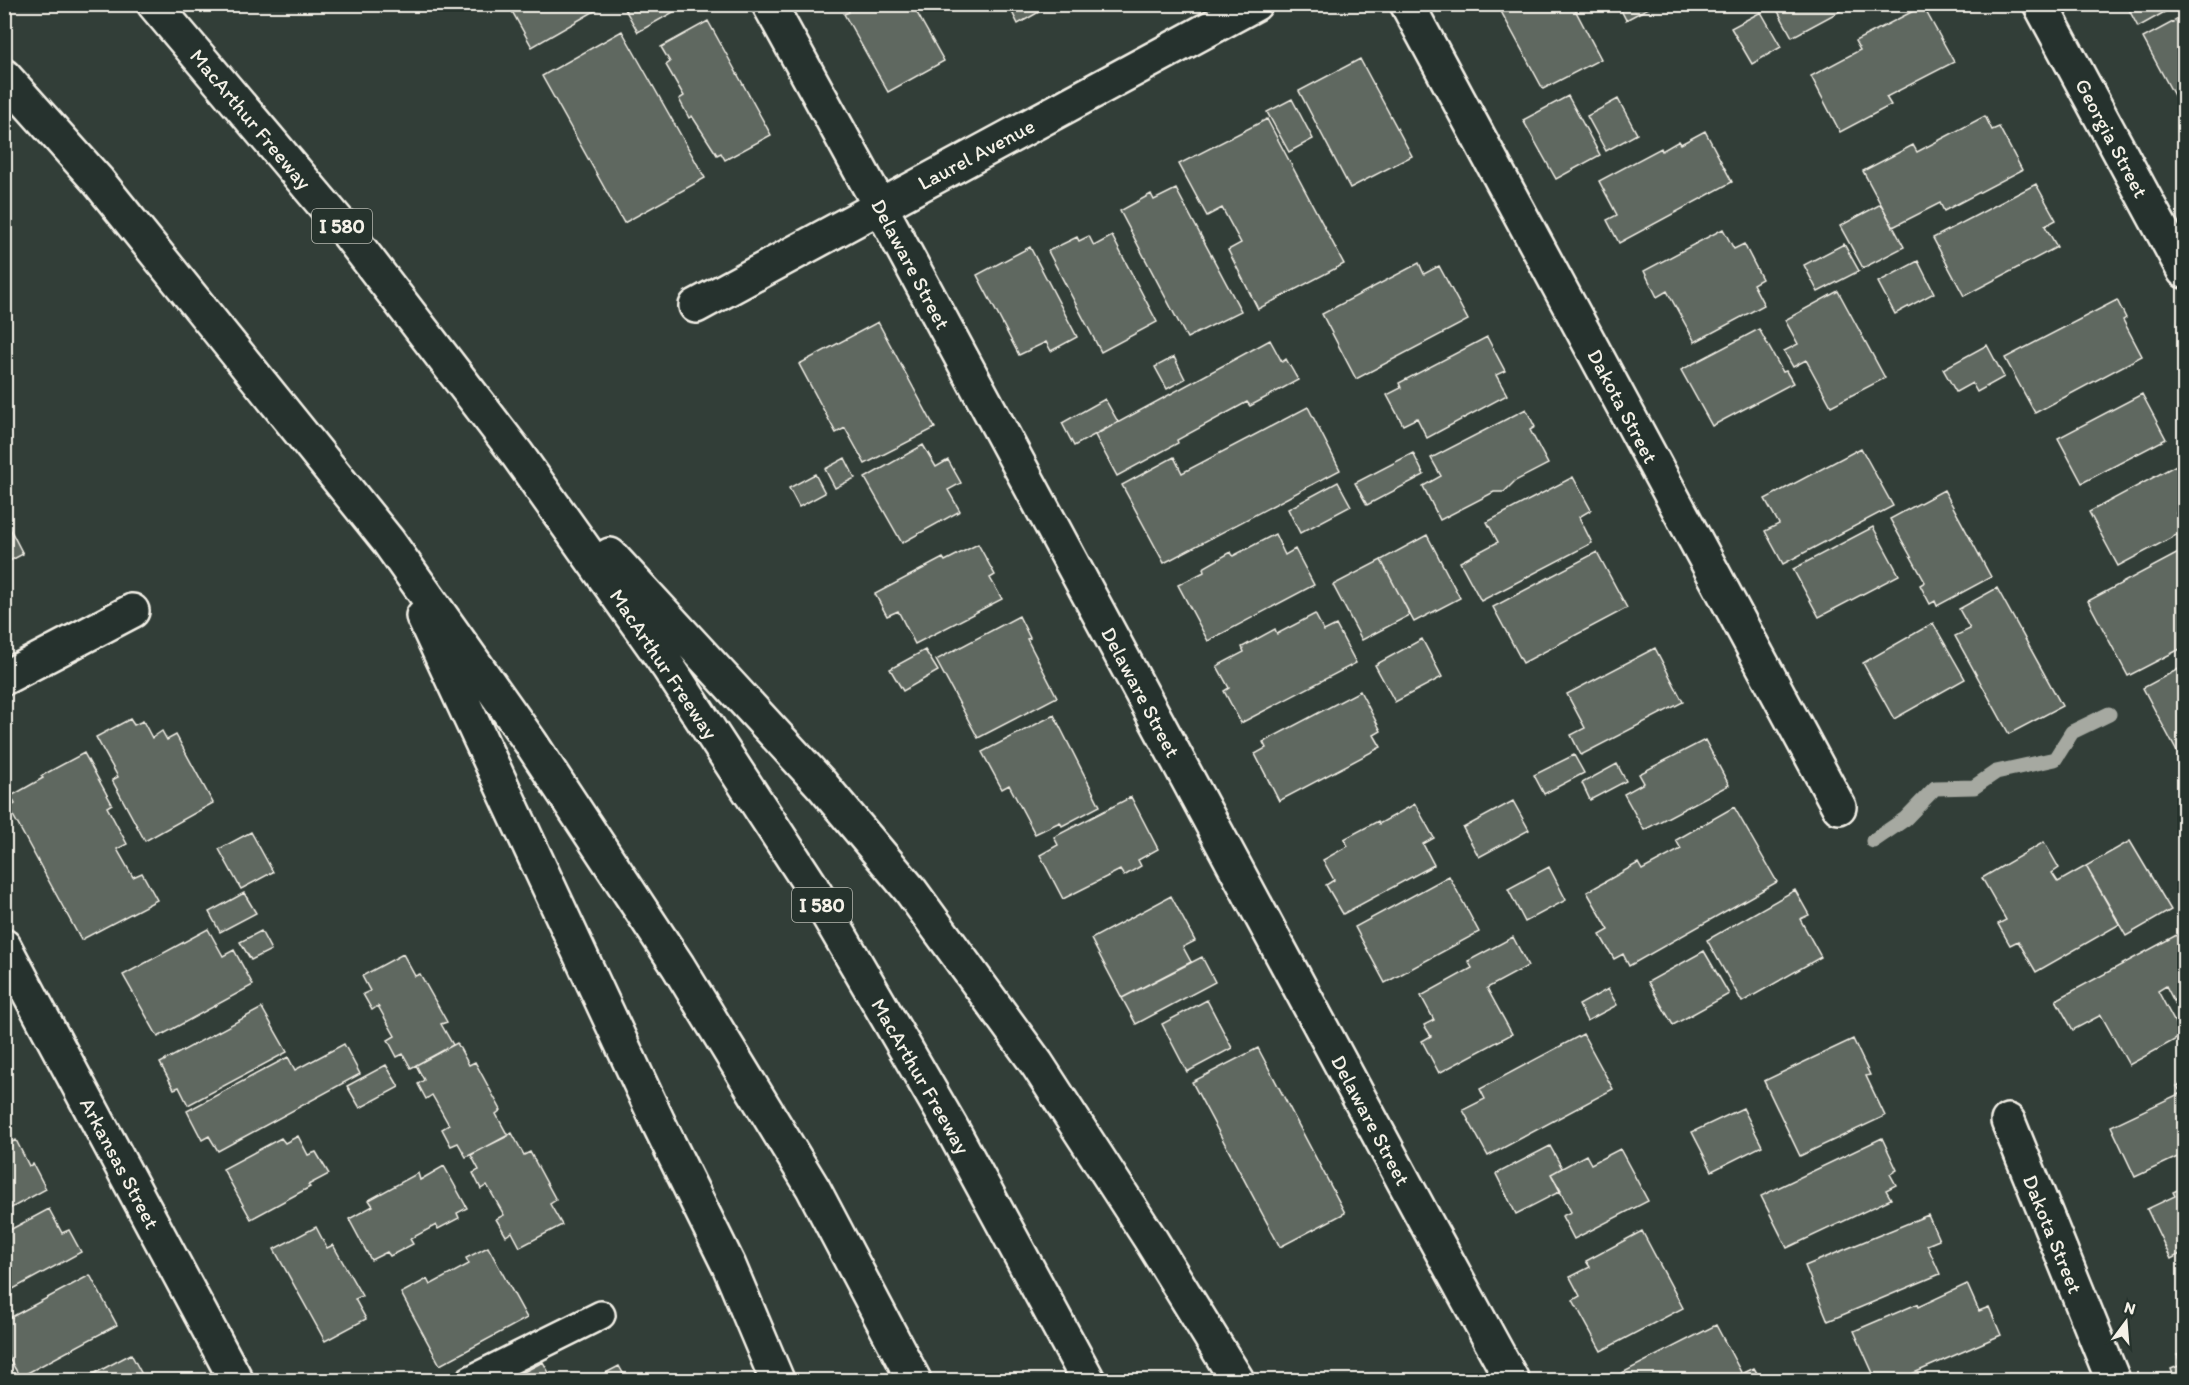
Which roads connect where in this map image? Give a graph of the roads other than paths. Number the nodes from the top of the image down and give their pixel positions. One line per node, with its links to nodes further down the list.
1 (769, 4): 9 (main road, Delaware Street)
2 (1256, 4): 9 (main road, Laurel Avenue)
3 (1407, 4): 16 (main road, Dakota Street)
4 (2040, 4): 10 (main road, Georgia Street)
5 (155, 5): 12 (main road, MacArthur Freeway / I 580)
6 (4, 76): 8 (main road)
7 (4, 98): 8 (main road)
8 (98, 181): 13 (main road)
9 (880, 206): 11 (main road, Laurel Avenue); 26 (main road, Delaware Street)
10 (2184, 271)
11 (696, 306)
12 (517, 454): 24 (main road, MacArthur Freeway / I 580); 25 (main road)
13 (388, 541): 22 (main road); 23 (main road)
14 (132, 611): 15 (main road)
15 (4, 678)
16 (1839, 807)
17 (4, 946): 20 (main road, Arkansas Street)
18 (2008, 1121): 27 (main road, Dakota Street)
19 (601, 1315): 21 (lane)
20 (236, 1380)
21 (470, 1380)
22 (777, 1380)
23 (914, 1380)
24 (1088, 1380)
25 (1237, 1380)
26 (1512, 1380)
27 (2113, 1380)

